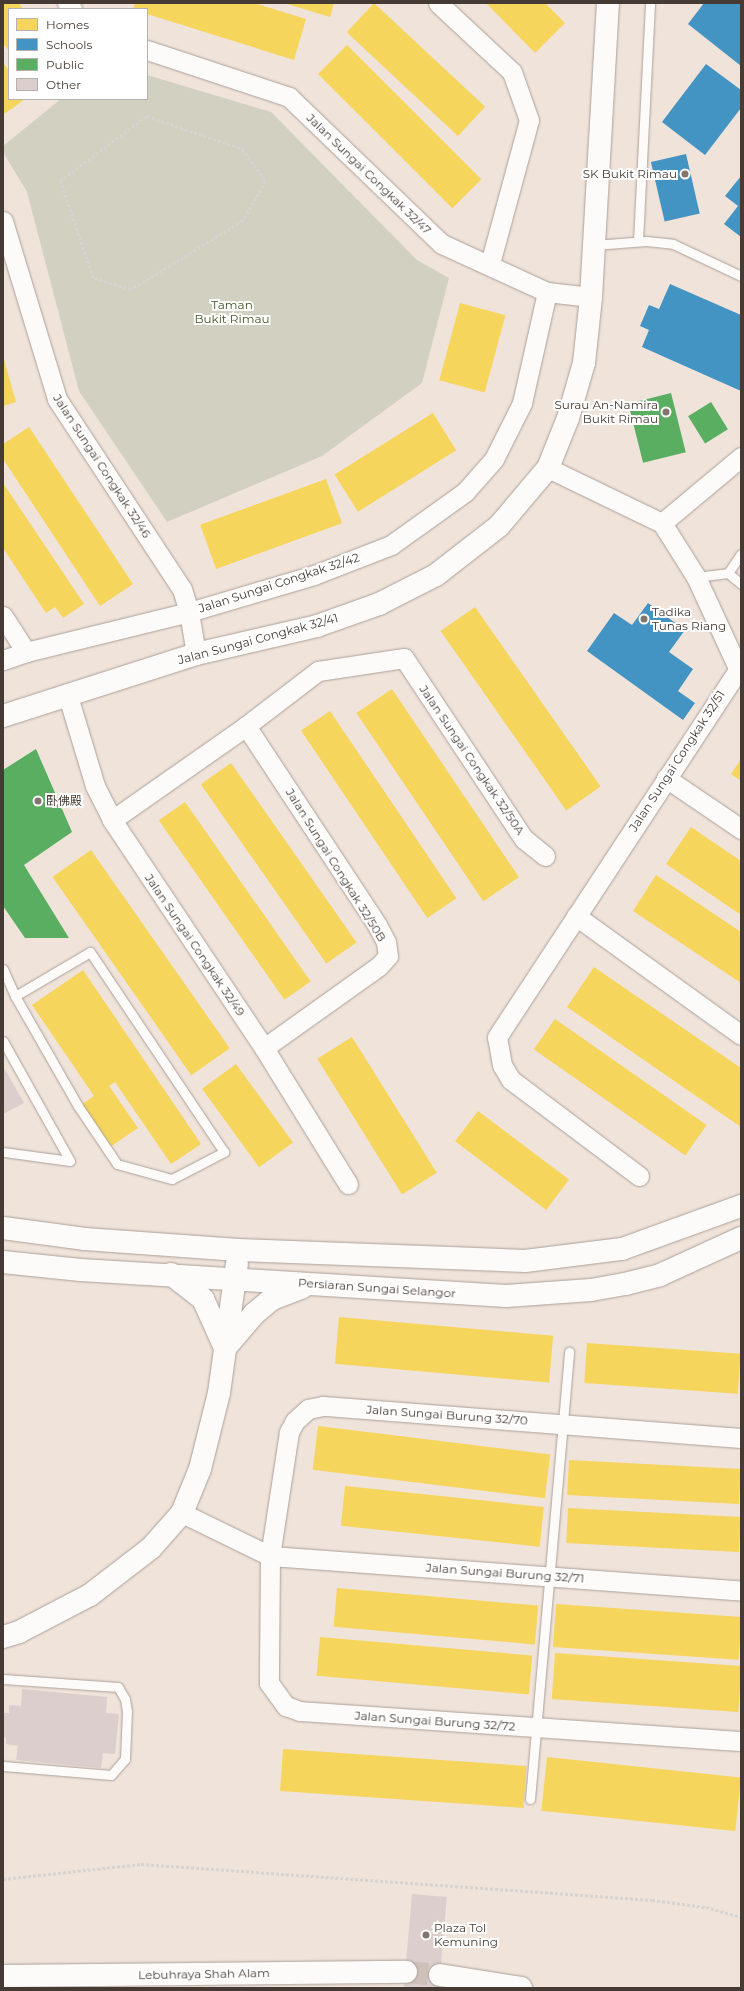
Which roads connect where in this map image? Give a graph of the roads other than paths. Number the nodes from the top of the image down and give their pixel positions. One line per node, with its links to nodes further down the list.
1 (438, 3): 8 (street)
2 (608, 3): 7 (main road, Jalan Sungai Congkak 32/41)
3 (650, 3): 6 (lane)
4 (148, 50): 8 (street, Jalan Sungai Congkak 32/47)
5 (3, 221): 19 (street, Jalan Sungai Congkak 32/46)
6 (638, 241): 7 (lane); 9 (lane)
7 (592, 246): 11 (main road, Jalan Sungai Congkak 32/41)
8 (490, 264): 10 (street, Jalan Sungai Congkak 32/47)
9 (741, 276)
10 (547, 292): 11 (street, Jalan Sungai Congkak 32/47); 19 (street, Jalan Sungai Congkak 32/42)
11 (591, 297): 13 (main road, Jalan Sungai Congkak 32/41)
12 (741, 457): 14 (street)
13 (548, 468): 14 (street); 22 (main road, Jalan Sungai Congkak 32/41)
14 (662, 523): 17 (street, Jalan Sungai Congkak 32/51)
15 (741, 554): 16 (lane)
16 (728, 573): 17 (lane); 18 (lane)
17 (696, 577): 24 (street, Jalan Sungai Congkak 32/51)
18 (741, 583)
19 (189, 612): 21 (street, Jalan Sungai Congkak 32/42); 22 (street, Jalan Sungai Congkak 32/46)
20 (3, 616): 21 (street)
21 (26, 652): 23 (street, Jalan Sungai Congkak 32/42)
22 (196, 654): 25 (main road, Jalan Sungai Congkak 32/41)
23 (3, 660)
24 (740, 667): 28 (street, Jalan Sungai Congkak 32/51)
25 (67, 693): 26 (main road, Jalan Sungai Congkak 32/41); 29 (street, Jalan Sungai Congkak 32/49)
26 (3, 716)
27 (246, 726): 29 (street); 31 (street, Jalan Sungai Congkak 32/50A); 37 (street, Jalan Sungai Congkak 32/50B)
28 (666, 778): 30 (street); 32 (street, Jalan Sungai Congkak 32/51)
29 (112, 820): 37 (street, Jalan Sungai Congkak 32/49)
30 (741, 829)
31 (545, 856)
32 (576, 916): 35 (street); 39 (street, Jalan Sungai Congkak 32/51)
33 (3, 969): 34 (lane)
34 (15, 996): 34 (lane)
35 (741, 1035)
36 (3, 1041): 38 (lane)
37 (264, 1048): 40 (street, Jalan Sungai Congkak 32/49)
38 (3, 1152)
39 (639, 1176)
40 (348, 1184)
41 (741, 1206): 44 (main road)
42 (3, 1228): 44 (main road)
43 (741, 1238): 48 (main road, Persiaran Sungai Selangor)
44 (239, 1250): 47 (main road)
45 (3, 1262): 46 (main road, Persiaran Sungai Selangor)
46 (171, 1274): 47 (main road, Persiaran Sungai Selangor); 49 (main road)
47 (235, 1278): 48 (main road, Persiaran Sungai Selangor); 49 (main road)
48 (310, 1285): 49 (main road)
49 (225, 1348): 53 (main road)
50 (569, 1352): 51 (lane)
51 (562, 1423): 52 (street, Jalan Sungai Burung 32/70); 54 (street, Jalan Sungai Burung 32/70); 55 (lane)
52 (741, 1438)
53 (182, 1513): 54 (street); 57 (main road)
54 (270, 1556): 55 (street, Jalan Sungai Burung 32/71); 59 (street, Jalan Sungai Burung 32/72)
55 (550, 1577): 56 (street, Jalan Sungai Burung 32/71); 59 (lane)
56 (741, 1591)
57 (3, 1638)
58 (3, 1679): 61 (lane)
59 (537, 1729): 60 (street, Jalan Sungai Burung 32/72); 62 (lane)
60 (741, 1741)
61 (3, 1766)
62 (530, 1799)
63 (406, 1972): 65 (main road, Lebuhraya Shah Alam)
64 (440, 1975): 66 (main road)
65 (3, 1976)
66 (521, 1988)

